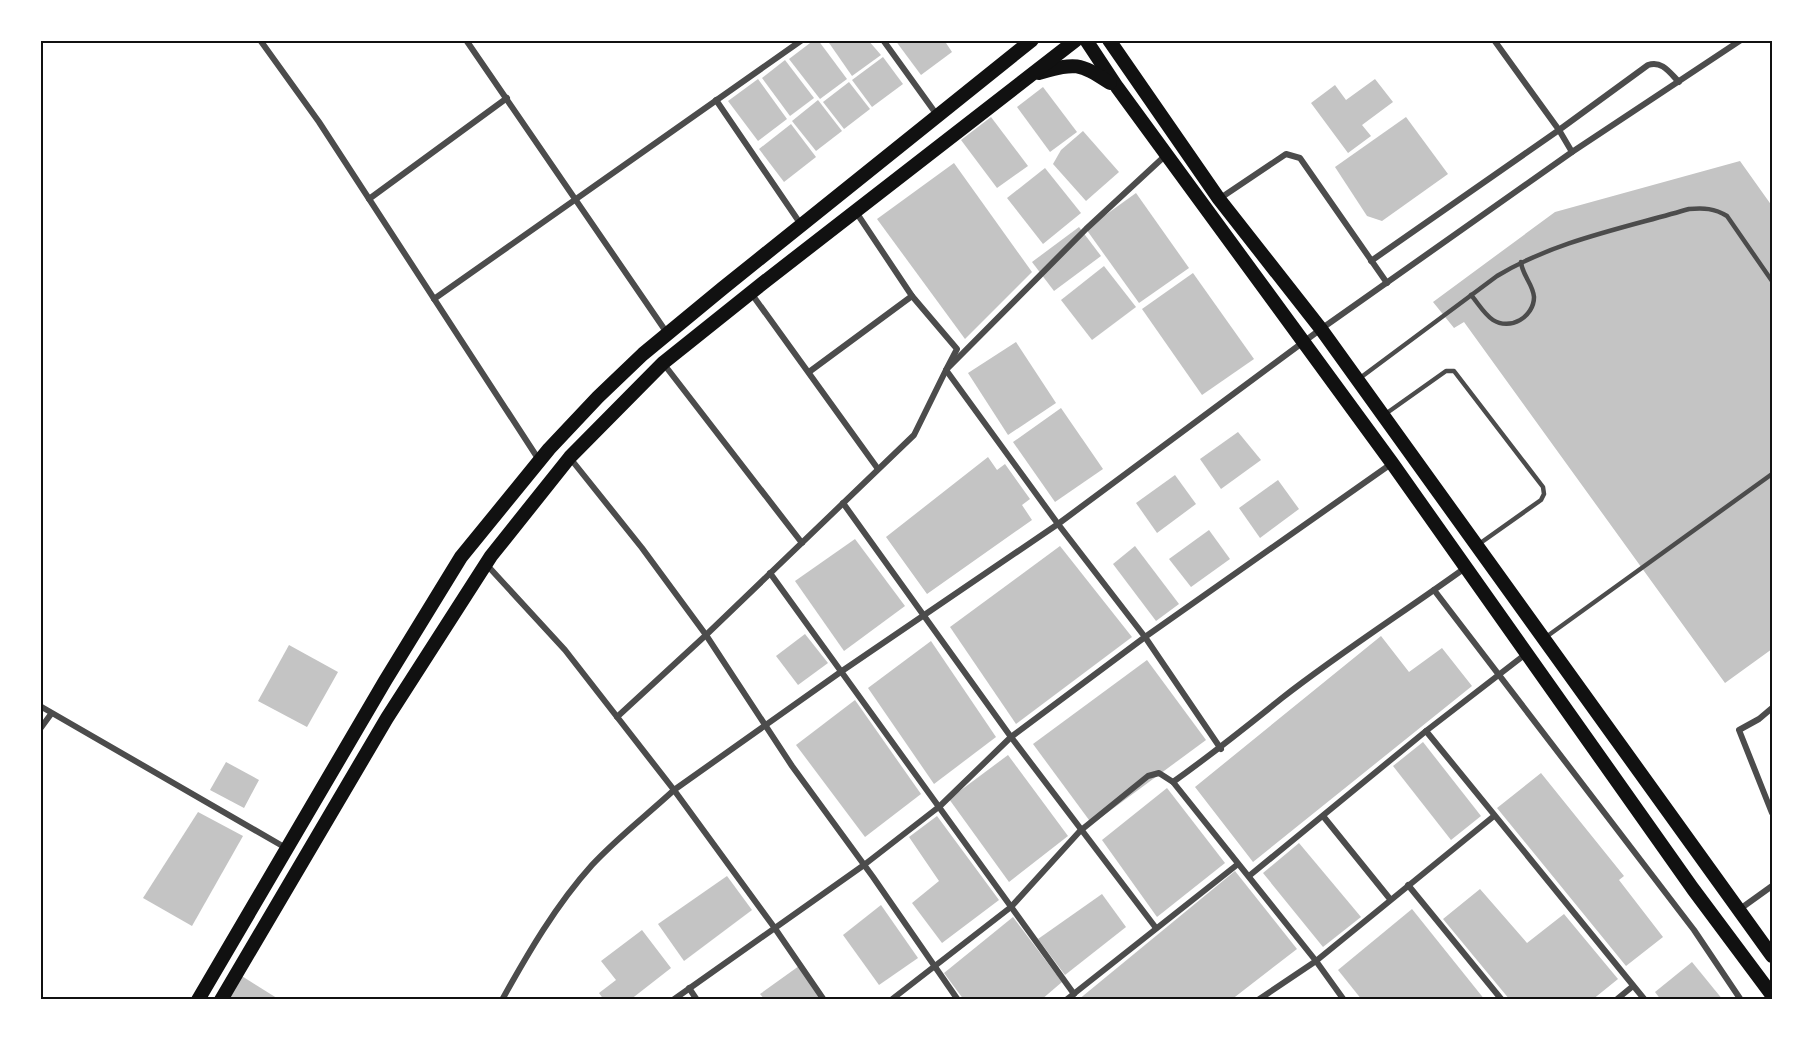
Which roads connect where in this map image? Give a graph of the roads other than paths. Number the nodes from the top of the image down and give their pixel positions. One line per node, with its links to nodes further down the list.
1 (260, 40): 22 (street)
2 (466, 40): 14 (street)
3 (802, 40): 15 (street)
4 (883, 40): 16 (street)
5 (1032, 40): 16 (main road)
6 (1076, 40): 11 (main road)
7 (1086, 40): 13 (main road)
8 (1109, 40): 21 (main road)
9 (1494, 40): 17 (street)
10 (1741, 40): 12 (street)
11 (1031, 75): 13 (main road); 23 (main road)
12 (1679, 82): 17 (street); 18 (street)
13 (1117, 87): 19 (main road)
14 (507, 98): 20 (street); 22 (street)
15 (716, 100): 20 (street); 24 (street)
16 (938, 116): 24 (main road)
17 (1559, 130): 18 (street); 25 (street)
18 (1572, 152): 28 (street)
19 (1167, 154): 35 (main road); 37 (street)
20 (577, 199): 32 (street); 34 (street)
21 (1219, 199): 25 (street); 33 (main road)
22 (369, 200): 32 (street)
23 (856, 212): 29 (main road); 31 (street)
24 (802, 226): 34 (main road)
25 (1371, 261): 28 (street)
26 (1521, 262): 27 (lane); 30 (lane); 30 (lane)
27 (1773, 281)
28 (1387, 283): 33 (street)
29 (751, 292): 36 (main road); 38 (street)
30 (1471, 295): 39 (lane)
31 (912, 296): 37 (street); 38 (street)
32 (434, 299): 43 (street)
33 (1321, 329): 35 (street); 39 (main road)
34 (668, 334): 43 (main road)
35 (1304, 343): 40 (main road); 48 (street)
36 (663, 363): 42 (main road); 49 (street)
37 (946, 370): 45 (street); 48 (street)
38 (809, 372): 45 (street)
39 (1357, 379): 40 (main road); 41 (main road)
40 (1339, 393): 44 (main road)
41 (1383, 416): 50 (main road); 50 (lane)
42 (570, 457): 51 (main road); 56 (street)
43 (539, 460): 70 (main road)
44 (1392, 463): 52 (main road); 57 (street)
45 (878, 469): 47 (street)
46 (1773, 474): 58 (lane)
47 (843, 502): 49 (street); 55 (street)
48 (1058, 524): 55 (street); 57 (street)
49 (802, 543): 53 (street)
50 (1477, 546): 58 (main road)
51 (486, 564): 65 (street); 72 (main road)
52 (1466, 567): 54 (street); 59 (main road)
53 (770, 573): 56 (street); 60 (street)
54 (1434, 590): 61 (street); 71 (street)
55 (925, 615): 60 (street); 69 (street)
56 (705, 635): 65 (street); 66 (street)
57 (1145, 637): 69 (street); 71 (street)
58 (1544, 638): 88 (main road)
59 (1527, 652): 61 (street); 97 (main road)
60 (842, 671): 66 (street); 75 (street)
61 (1497, 674): 68 (street); 112 (street)
62 (40, 706): 64 (street)
63 (1773, 708): 76 (street)
64 (51, 714): 67 (street); 80 (street)
65 (617, 717): 74 (street)
66 (766, 726): 74 (street); 82 (street)
67 (40, 729)
68 (1426, 731): 77 (street); 78 (street)
69 (1011, 737): 75 (street); 79 (street)
70 (348, 743): 72 (main road); 80 (main road)
71 (1221, 749): 73 (street)
72 (366, 753): 99 (main road)
73 (1173, 782): 79 (street); 81 (street)
74 (674, 790): 89 (street); 100 (street)
75 (940, 806): 82 (street); 87 (street)
76 (1773, 813)
77 (1323, 816): 83 (street); 86 (street)
78 (1494, 816): 84 (street); 94 (street)
79 (1080, 831): 87 (street); 90 (street)
80 (286, 849): 98 (main road)
81 (1238, 864): 83 (street); 90 (street)
82 (864, 865): 89 (street); 93 (street)
83 (1249, 876): 92 (street)
84 (1408, 885): 86 (street); 109 (street)
85 (1773, 886): 88 (street)
86 (1390, 899): 92 (street)
87 (1011, 907): 93 (street); 96 (street)
88 (1739, 910): 91 (main road)
89 (774, 927): 95 (street); 103 (street)
90 (1156, 928): 96 (street)
91 (1773, 956)
92 (1316, 961): 107 (street); 108 (street)
93 (935, 967): 104 (street); 105 (street)
94 (1632, 986): 110 (street); 111 (street)
95 (689, 988): 101 (street); 102 (street)
96 (1074, 994): 106 (street)
97 (1773, 995)
98 (198, 999)
99 (221, 999)
100 (502, 999)
101 (673, 999)
102 (697, 999)
103 (824, 999)
104 (891, 999)
105 (958, 999)
106 (1066, 999)
107 (1258, 999)
108 (1344, 999)
109 (1503, 999)
110 (1616, 999)
111 (1644, 999)
112 (1742, 999)

